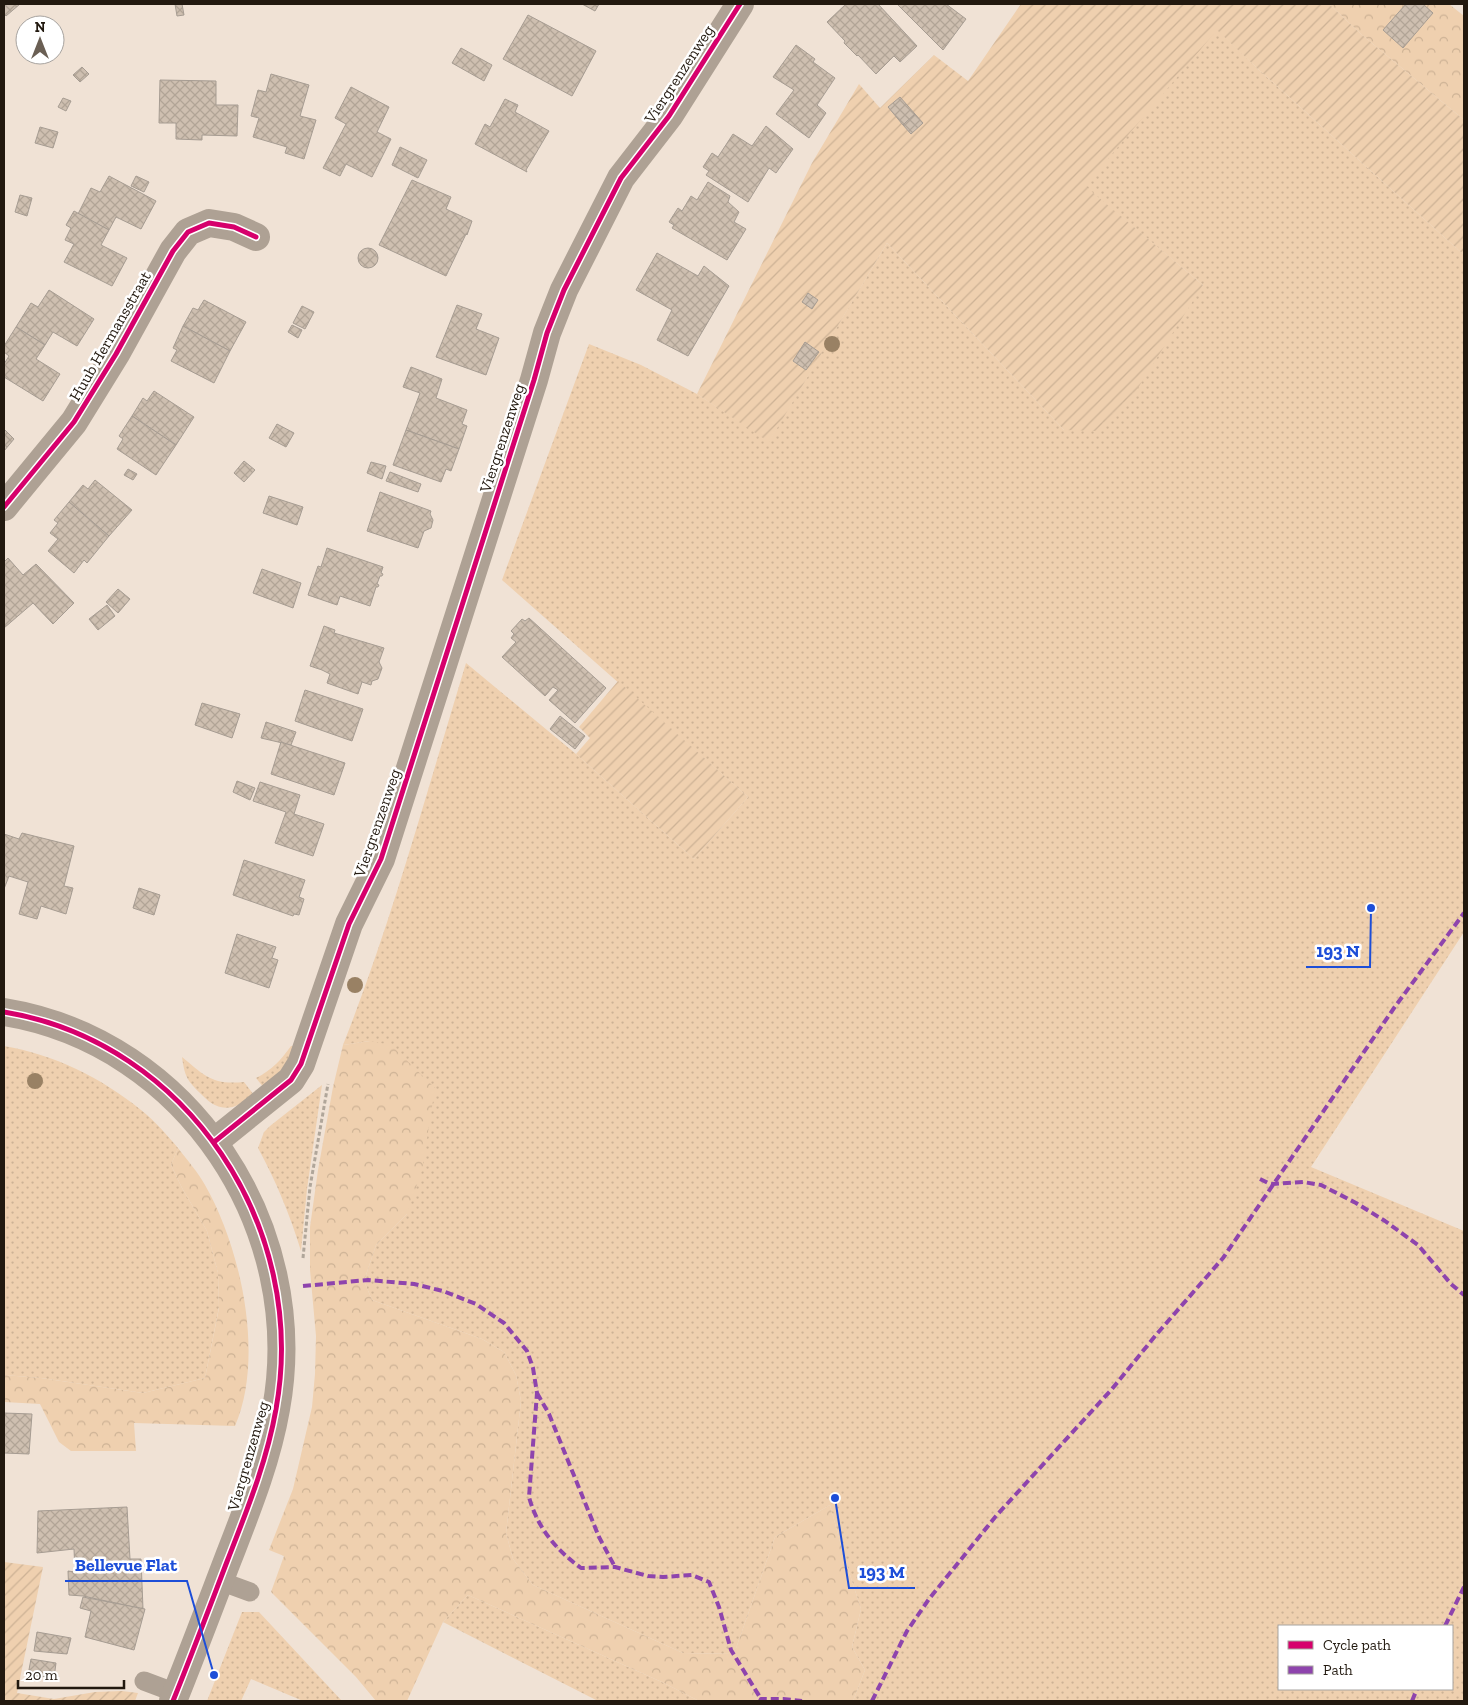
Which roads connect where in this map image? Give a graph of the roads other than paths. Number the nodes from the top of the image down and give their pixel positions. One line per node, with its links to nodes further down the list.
1 (740, 4): 5 (street, Viergrenzenweg)
2 (256, 237): 3 (street, Huub Hermansstraat)
3 (4, 507)
4 (4, 1012): 5 (street)
5 (214, 1142): 6 (street, Viergrenzenweg)
6 (220, 1581): 7 (lane); 9 (street, Viergrenzenweg)
7 (250, 1592)
8 (144, 1681): 9 (lane)
9 (175, 1697)

